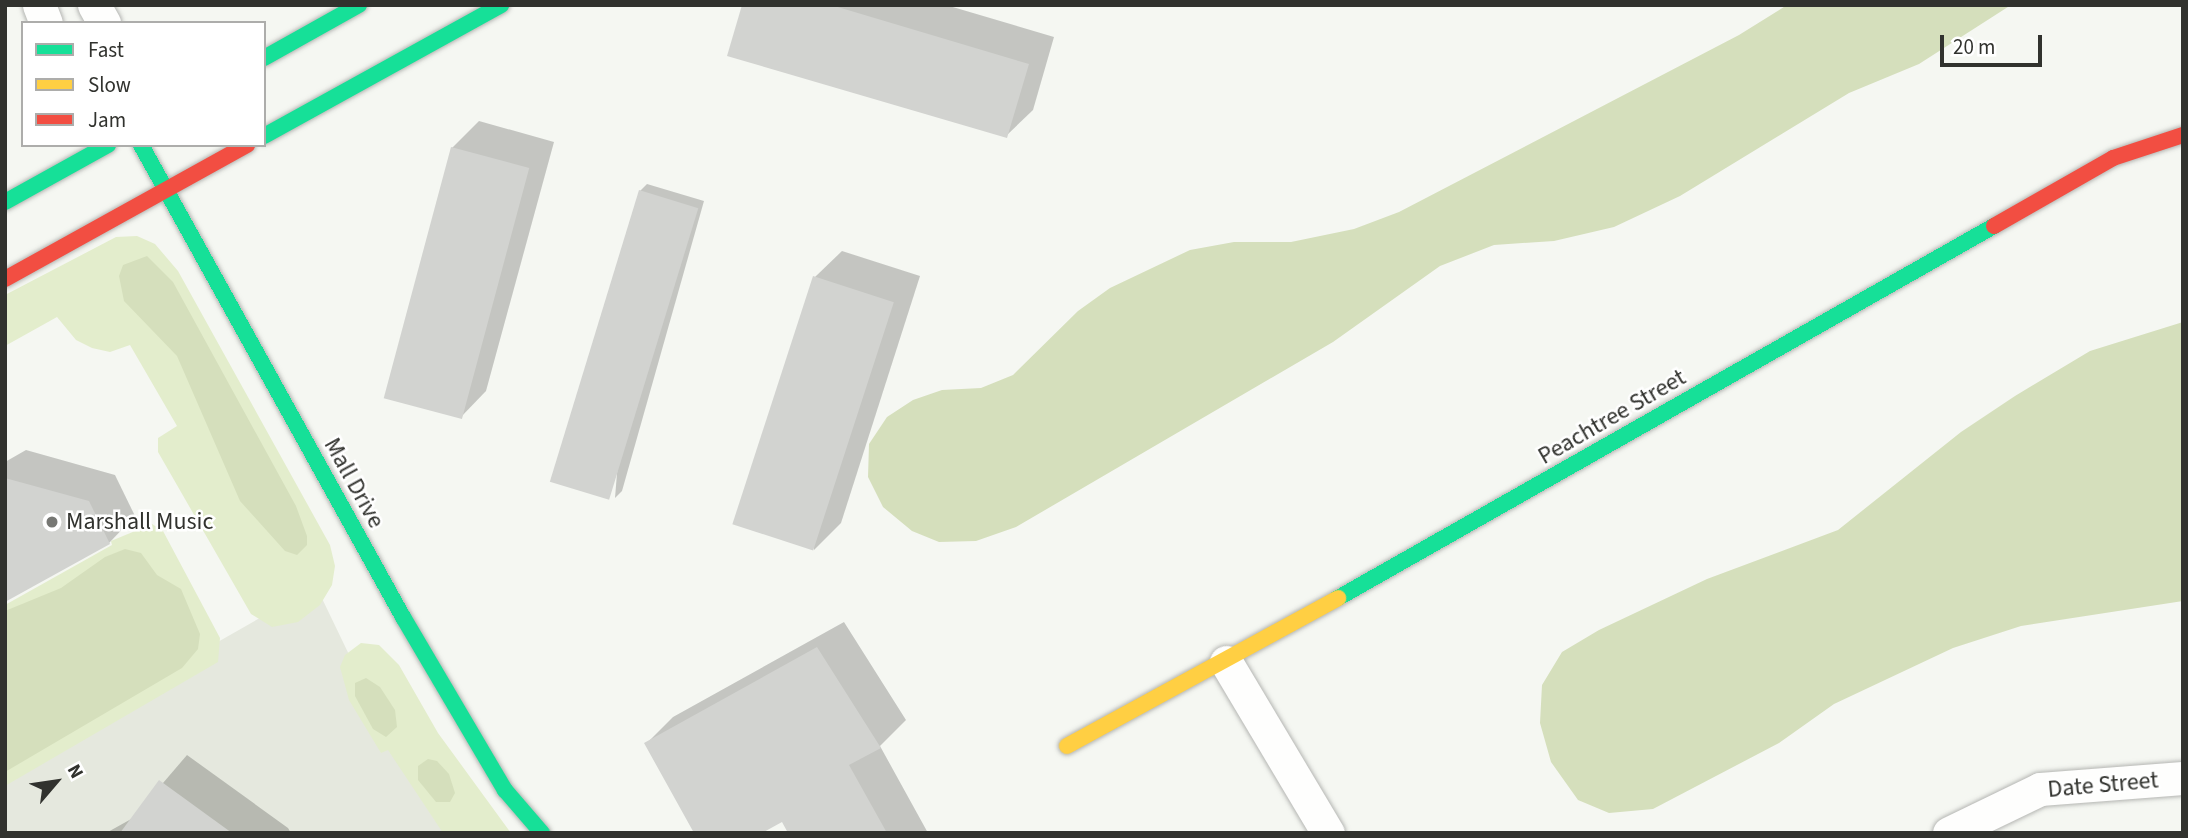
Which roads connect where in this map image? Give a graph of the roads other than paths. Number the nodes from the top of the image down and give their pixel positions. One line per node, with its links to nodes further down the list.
1 (38, 5): 5 (street)
2 (94, 5): 6 (street)
3 (359, 5): 7 (street)
4 (501, 5): 8 (street)
5 (45, 21)
6 (103, 21)
7 (266, 57)
8 (266, 135)
9 (2183, 135): 16 (street, Peachtree Street)
10 (104, 147): 14 (street)
11 (142, 147): 13 (street, Mall Drive)
12 (243, 147): 13 (street)
13 (165, 191): 15 (street); 19 (street, Mall Drive)
14 (5, 202)
15 (5, 279)
16 (1226, 662): 17 (street, Peachtree Street); 20 (street)
17 (1066, 746)
18 (2183, 778): 21 (street, Date Street)
19 (542, 833)
20 (1328, 833)
21 (1949, 833)

